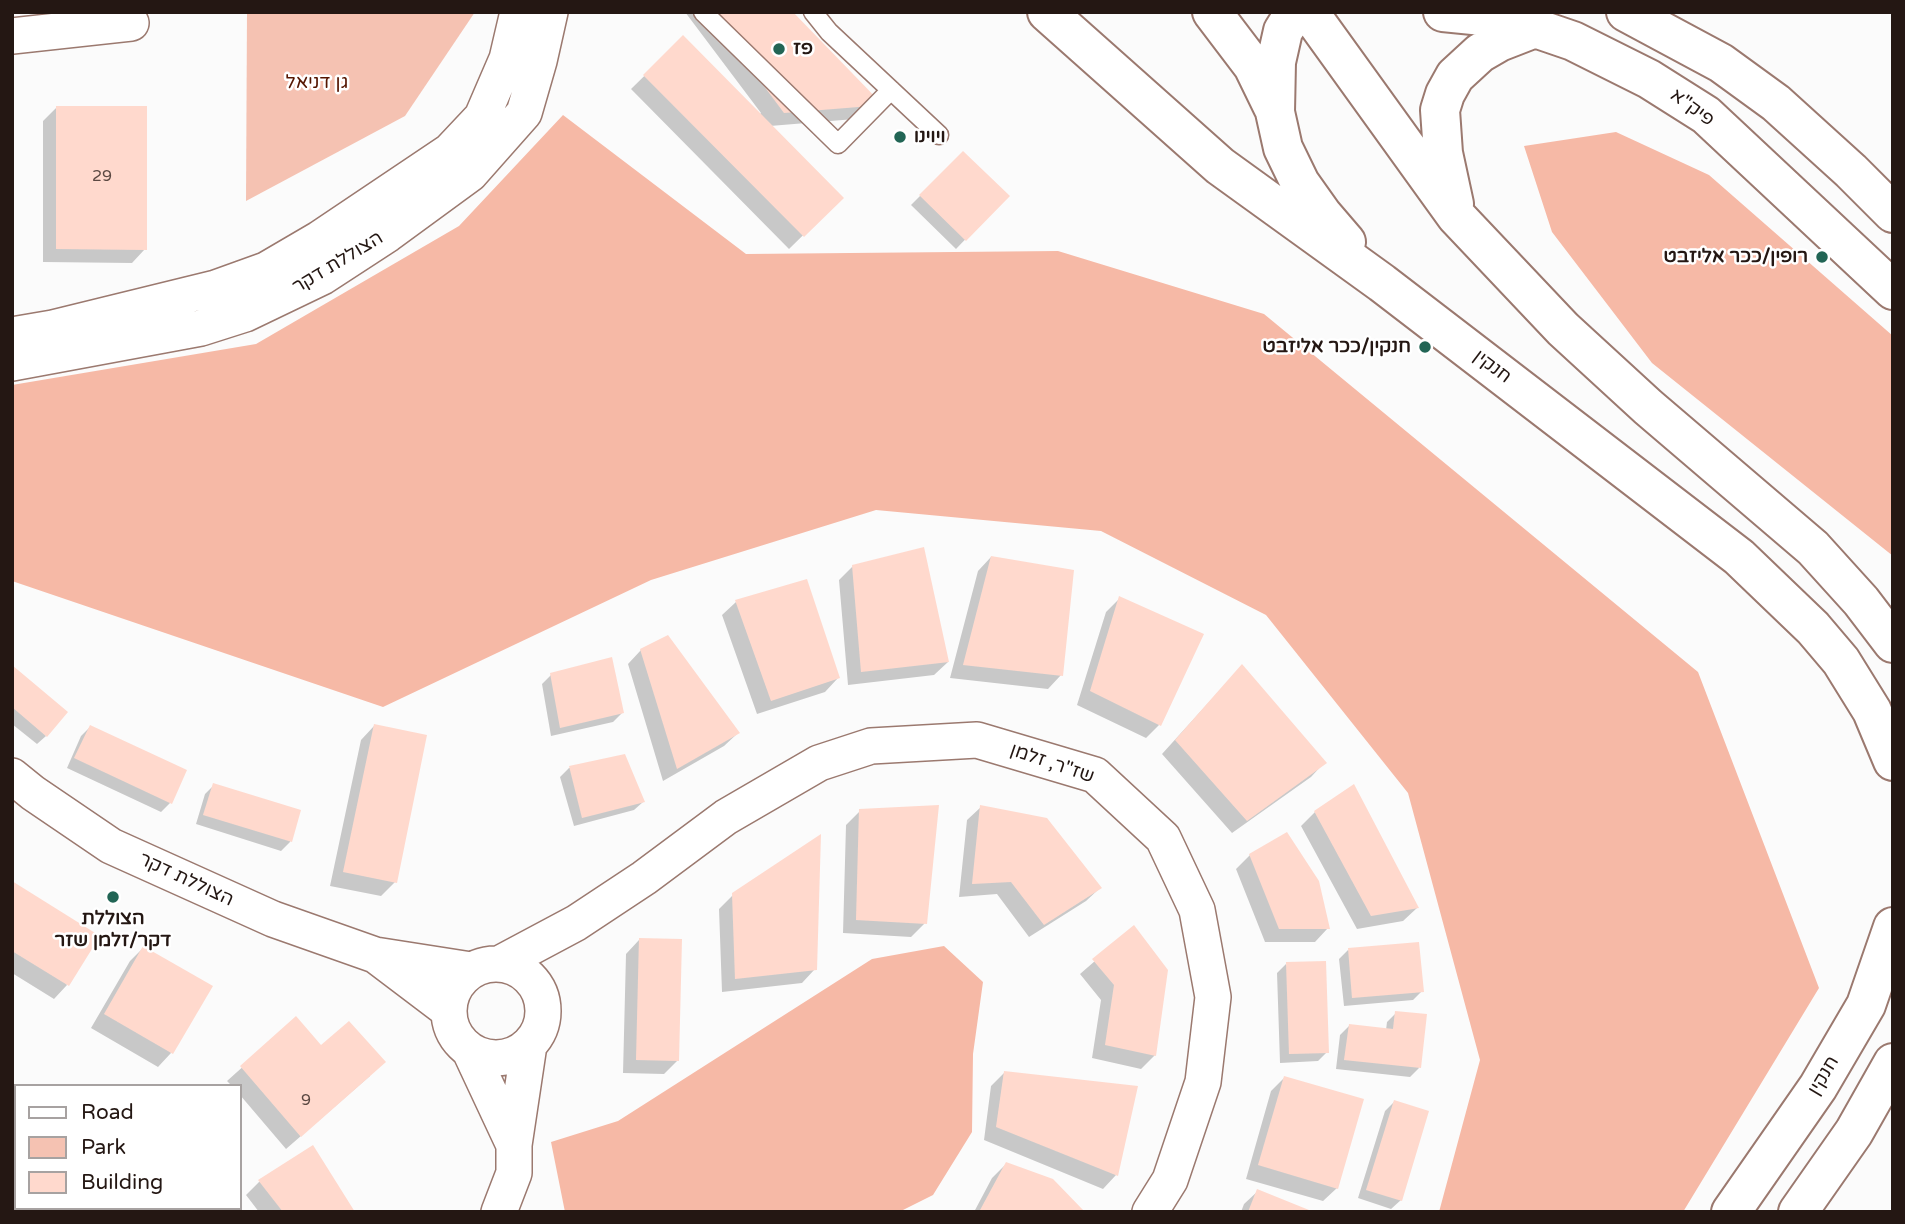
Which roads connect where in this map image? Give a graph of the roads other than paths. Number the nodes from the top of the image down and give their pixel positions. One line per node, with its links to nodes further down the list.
1 (518, 12): 21 (street, הצוללת דקר)
2 (550, 12): 22 (street, הצוללת דקר)
3 (703, 12): 14 (lane)
4 (813, 12): 14 (lane)
5 (1047, 12): 19 (main road, חנקין)
6 (1212, 12): 15 (main road)
7 (1295, 12): 15 (main road)
8 (1309, 12): 18 (main road)
9 (1443, 12): 12 (main road, פיק"א)
10 (1626, 12): 17 (main road)
11 (131, 23): 13 (street)
12 (1535, 28): 18 (main road); 20 (main road, פיק"א)
13 (12, 37)
14 (891, 90): 16 (lane)
15 (1275, 112): 19 (main road)
16 (939, 135)
17 (1893, 213)
18 (1456, 216): 23 (main road)
19 (1382, 283): 24 (main road, חנקין)
20 (1893, 289)
21 (12, 335)
22 (12, 363)
23 (1893, 643)
24 (1893, 761)
25 (12, 776): 28 (street, הצוללת דקר)
26 (576, 923): 29 (street, שז"ר, זלמן); 30 (street, שז"ר, זלמן); 37 (street, שז"ר, זלמן)
27 (1893, 927): 38 (main road, חנקין)
28 (375, 955): 29 (street, הצוללת דקר); 31 (street, הצוללת דקר)
29 (486, 967): 30 (street); 31 (street)
30 (537, 987): 32 (street)
31 (448, 1010): 33 (street)
32 (529, 1045): 33 (street); 35 (street)
33 (470, 1051): 35 (street)
34 (1893, 1063): 39 (main road)
35 (514, 1145): 36 (street)
36 (499, 1212)
37 (1150, 1212)
38 (1731, 1212)
39 (1798, 1212)

